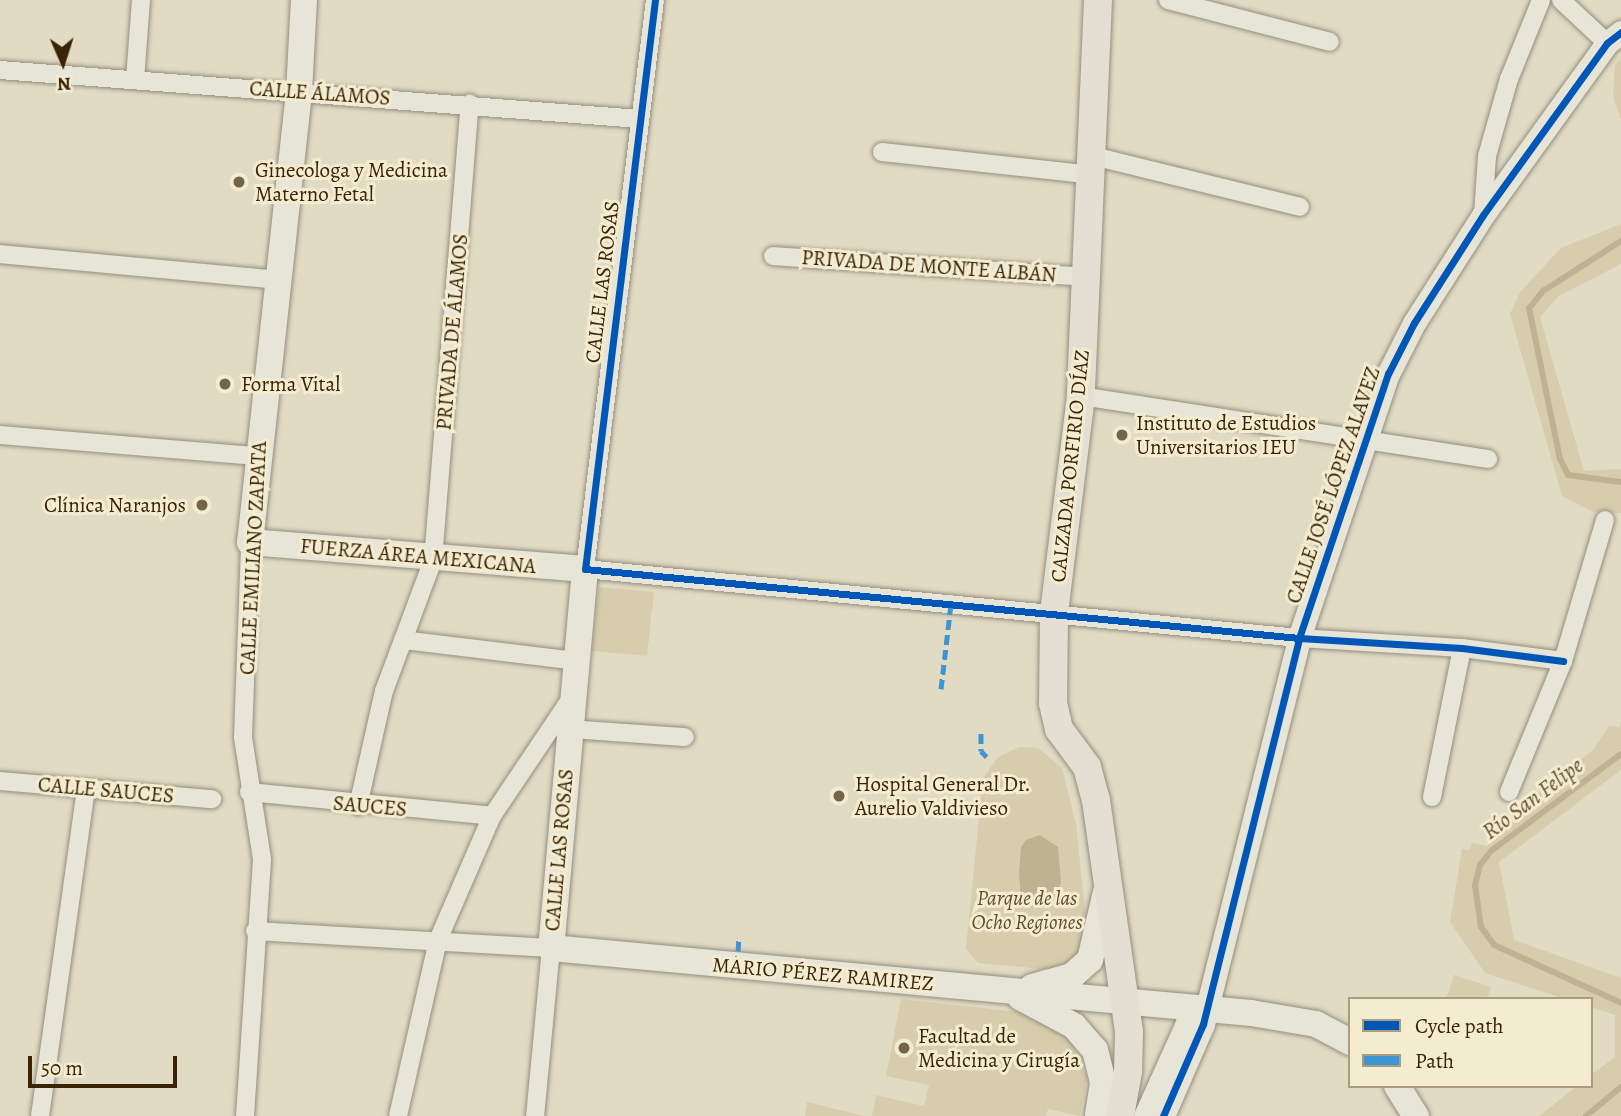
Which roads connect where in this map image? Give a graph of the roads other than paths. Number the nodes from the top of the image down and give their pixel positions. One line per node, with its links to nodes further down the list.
1 (141, 0): 11 (street)
2 (304, 0): 12 (main road, CALLE EMILIANO ZAPATA)
3 (656, 0): 14 (street, CALLE LAS ROSAS)
4 (1098, 0): 16 (main road, CALZADA PORFIRIO DÍAZ)
5 (1168, 0): 9 (street)
6 (1541, 0): 18 (street)
7 (1561, 0): 8 (street)
8 (1614, 37): 18 (street, CALLE JOSÉ LÓPEZ ALAVEZ)
9 (1330, 42)
10 (0, 70): 11 (street, CALLE ÁLAMOS)
11 (135, 80): 12 (street, CALLE ÁLAMOS)
12 (299, 92): 13 (street, CALLE ÁLAMOS); 22 (main road, CALLE EMILIANO ZAPATA)
13 (470, 103): 14 (street, CALLE ÁLAMOS); 30 (street, PRIVADA DE ÁLAMOS)
14 (639, 119): 31 (street, CALLE LAS ROSAS)
15 (882, 152): 16 (street)
16 (1093, 165): 17 (street); 21 (main road, CALZADA PORFIRIO DÍAZ)
17 (1300, 207)
18 (1483, 215): 25 (street, CALLE JOSÉ LÓPEZ ALAVEZ)
19 (0, 254): 22 (street)
20 (773, 256): 21 (street, PRIVADA DE MONTE ALBÁN)
21 (1086, 277): 23 (main road, CALZADA PORFIRIO DÍAZ)
22 (279, 280): 26 (main road, CALLE EMILIANO ZAPATA)
23 (1081, 396): 25 (street); 32 (main road, CALZADA PORFIRIO DÍAZ)
24 (0, 435): 26 (street)
25 (1365, 438): 27 (street); 33 (street, CALLE JOSÉ LÓPEZ ALAVEZ)
26 (257, 456): 29 (main road, CALLE EMILIANO ZAPATA)
27 (1488, 459)
28 (1605, 520): 37 (street)
29 (250, 542): 30 (main road, FUERZA ÁREA MEXICANA); 43 (street, CALLE EMILIANO ZAPATA)
30 (433, 560): 31 (main road, FUERZA ÁREA MEXICANA); 34 (street, PRIVADA DE ÁLAMOS)
31 (585, 569): 32 (street); 36 (main road, CALLE LAS ROSAS)
32 (1054, 614): 33 (street); 49 (main road, CALZADA PORFIRIO DÍAZ)
33 (1299, 638): 35 (street); 55 (street, CALLE JOSÉ LÓPEZ ALAVEZ)
34 (403, 640): 36 (street); 47 (street, PRIVADA DE ÁLAMOS)
35 (1462, 648): 37 (street); 45 (street)
36 (577, 661): 38 (main road, CALLE LAS ROSAS)
37 (1563, 661): 44 (street)
38 (574, 694): 39 (main road, CALLE LAS ROSAS); 48 (street)
39 (570, 729): 40 (street); 52 (main road, CALLE LAS ROSAS)
40 (685, 737)
41 (0, 781): 42 (street, CALLE SAUCES)
42 (86, 788): 46 (street, CALLE SAUCES); 58 (street)
43 (249, 792): 47 (street, SAUCES); 50 (street, CALLE EMILIANO ZAPATA)
44 (1509, 792)
45 (1432, 797)
46 (212, 799)
47 (358, 806): 48 (street, SAUCES)
48 (492, 816): 51 (street)
49 (1109, 880): 53 (main road); 54 (main road, CALZADA PORFIRIO DÍAZ)
50 (255, 931): 51 (street, MARIO PÉREZ RAMIREZ); 59 (street, CALLE EMILIANO ZAPATA)
51 (438, 940): 52 (street, MARIO PÉREZ RAMIREZ); 60 (street)
52 (551, 948): 53 (main road, MARIO PÉREZ RAMIREZ); 61 (street, CALLE LAS ROSAS)
53 (1009, 992): 54 (main road, MARIO PÉREZ RAMIREZ); 62 (main road)
54 (1126, 1002): 55 (main road, MARIO PÉREZ RAMIREZ); 63 (main road, CALZADA PORFIRIO DÍAZ)
55 (1207, 1009): 56 (main road, MARIO PÉREZ RAMIREZ); 64 (street); 65 (street, CALLE JOSÉ LÓPEZ ALAVEZ)
56 (1348, 1041)
57 (1398, 1088): 66 (main road)
58 (40, 1116)
59 (245, 1116)
60 (398, 1116)
61 (535, 1116)
62 (1098, 1116)
63 (1120, 1116)
64 (1145, 1116)
65 (1163, 1116)
66 (1416, 1116)

